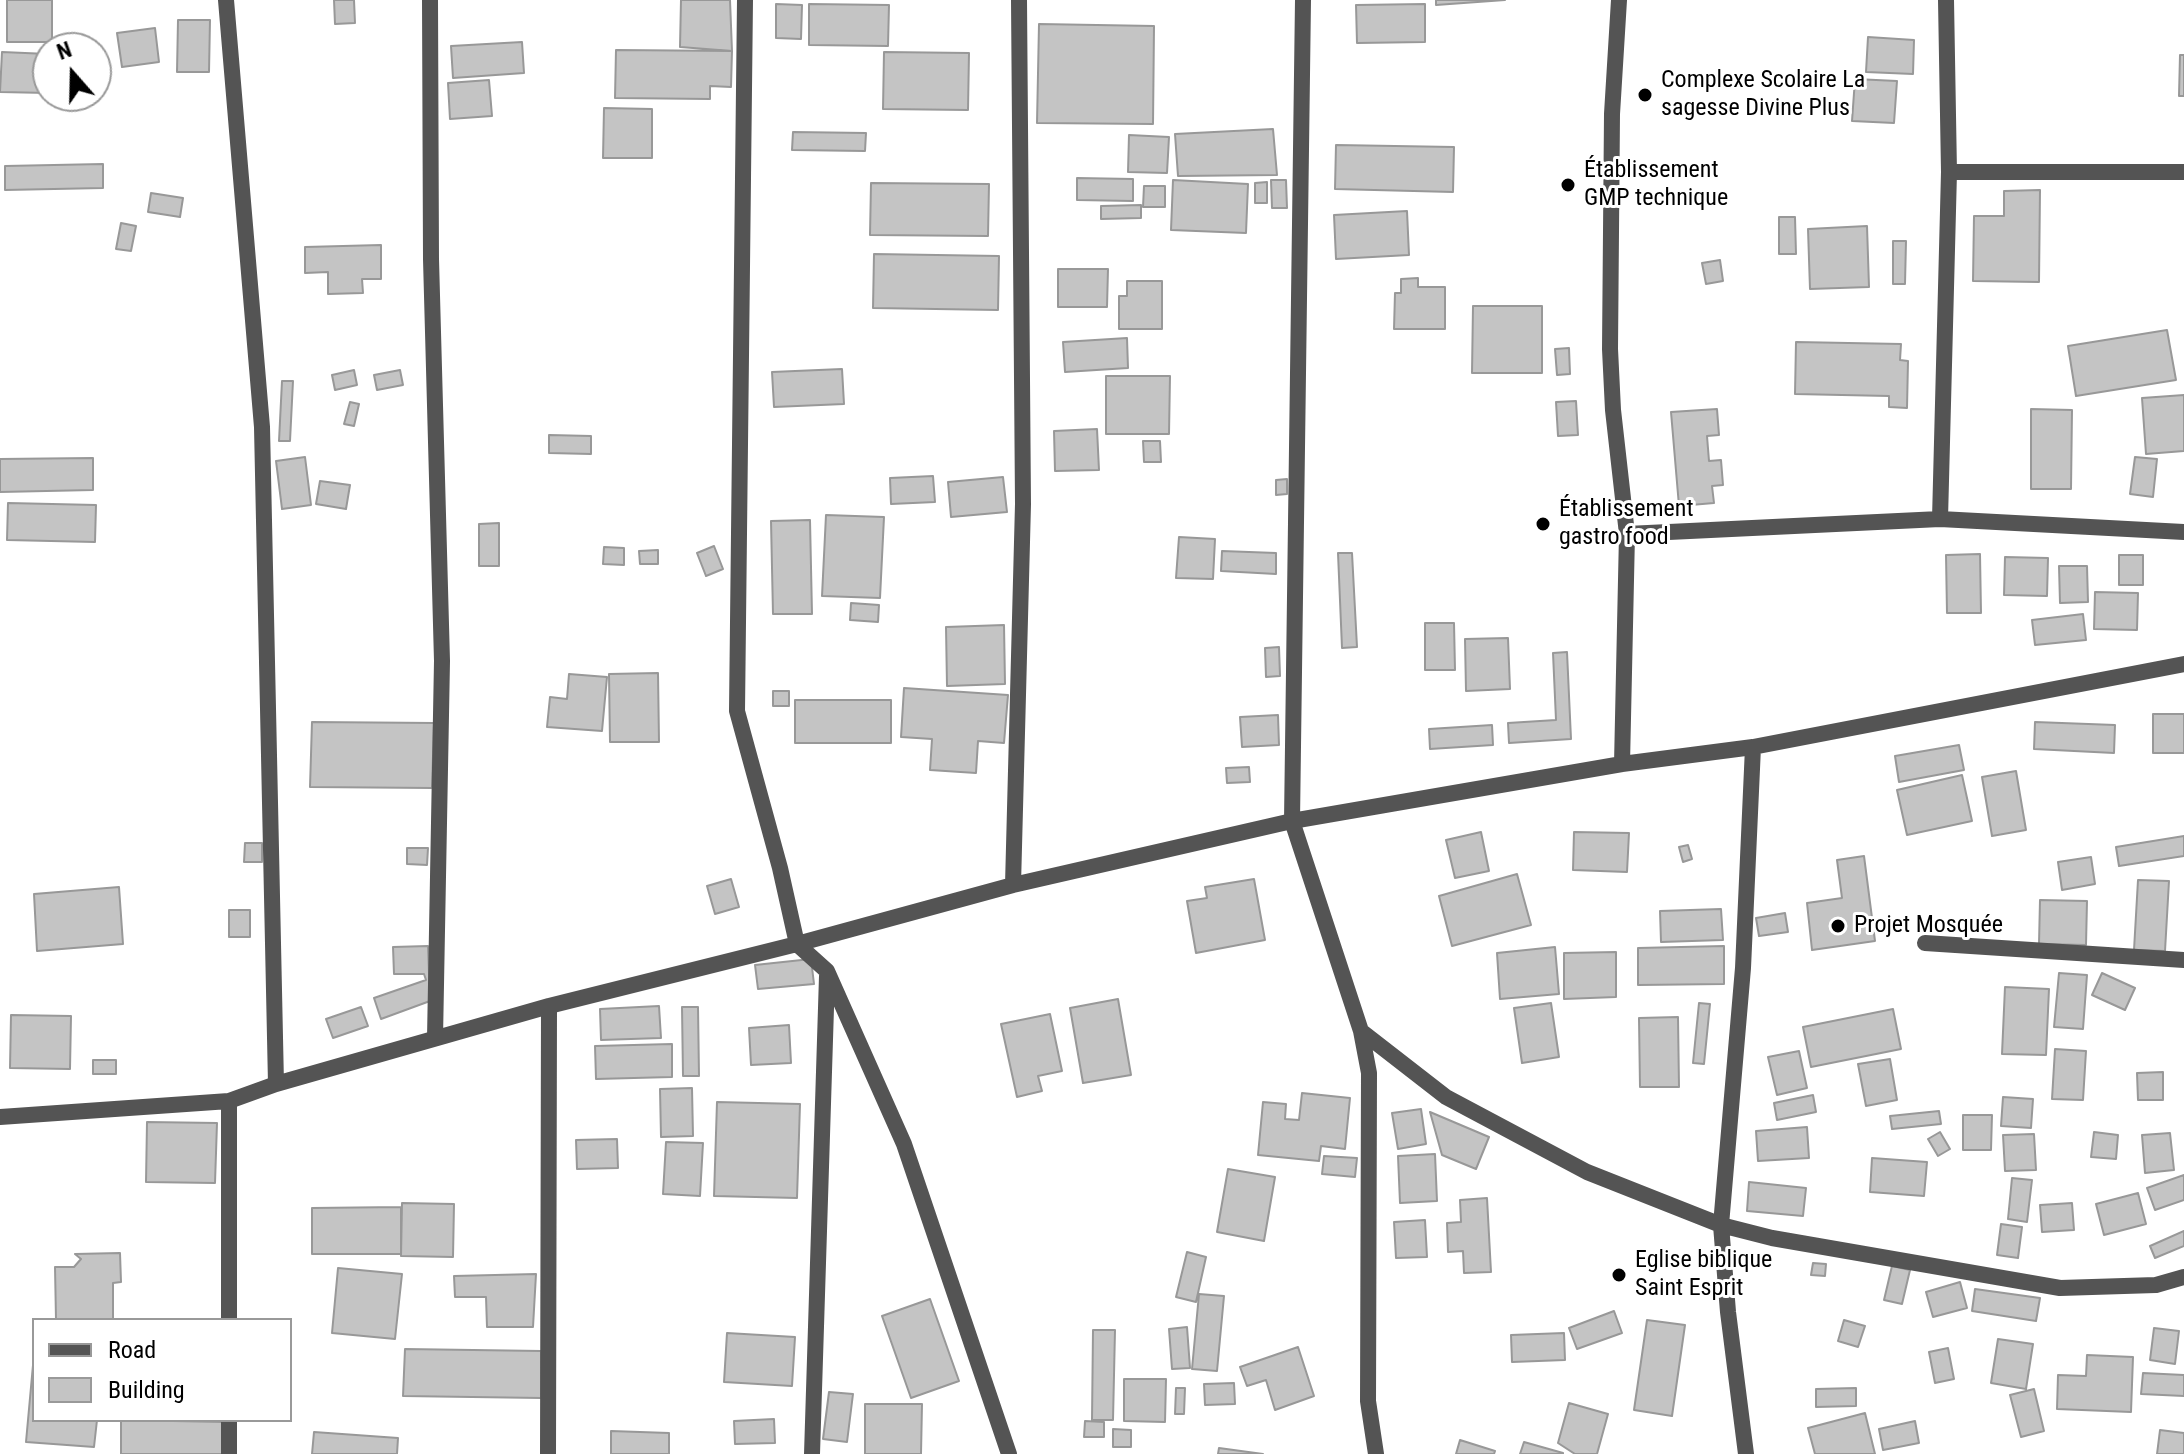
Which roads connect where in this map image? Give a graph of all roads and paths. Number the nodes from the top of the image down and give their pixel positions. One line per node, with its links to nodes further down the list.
1 (226, 0): 25 (street)
2 (430, 0): 24 (street)
3 (745, 0): 19 (street)
4 (1019, 0): 17 (street)
5 (1303, 0): 16 (street)
6 (1619, 0): 12 (street)
7 (1946, 0): 8 (street)
8 (1949, 172): 9 (street); 10 (street)
9 (2184, 172)
10 (1940, 519): 11 (street); 12 (street)
11 (2184, 532)
12 (1627, 534): 15 (street)
13 (2184, 664): 14 (street)
14 (1753, 747): 15 (street); 28 (street)
15 (1622, 764): 16 (street)
16 (1292, 821): 17 (street); 23 (street)
17 (1013, 885): 19 (street)
18 (1925, 943): 20 (street)
19 (797, 944): 21 (street); 22 (street)
20 (2184, 960)
21 (827, 971): 34 (street); 35 (street)
22 (549, 1006): 24 (street); 33 (street)
23 (1361, 1031): 28 (street); 36 (street)
24 (435, 1038): 25 (street)
25 (276, 1084): 26 (street)
26 (229, 1101): 27 (street); 30 (street)
27 (0, 1117)
28 (1721, 1225): 29 (street); 37 (street)
29 (2184, 1277)
30 (229, 1318)
31 (229, 1422): 32 (street)
32 (229, 1454)
33 (548, 1454)
34 (812, 1454)
35 (1009, 1454)
36 (1376, 1454)
37 (1746, 1454)

